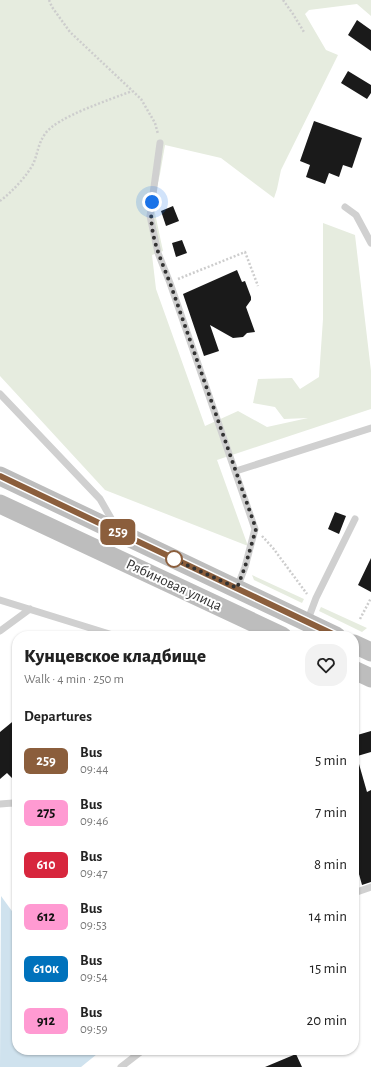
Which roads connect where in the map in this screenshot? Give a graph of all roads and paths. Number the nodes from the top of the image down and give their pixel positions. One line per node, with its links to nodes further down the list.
1 (49, 0): 4 (path)
2 (282, 0): 3 (path)
3 (304, 32)
4 (132, 91): 5 (path); 6 (path)
5 (160, 143): 13 (lane)
6 (0, 201)
7 (345, 208): 8 (lane)
8 (371, 244)
9 (185, 276): 10 (path)
10 (258, 286)
11 (0, 394): 18 (lane)
12 (371, 428): 13 (lane)
13 (236, 471): 17 (lane)
14 (0, 476): 18 (main road, Рябиновая улица)
15 (0, 504): 28 (main road, Рябиновая улица)
16 (355, 519): 25 (lane)
17 (256, 529): 19 (lane); 20 (path)
18 (121, 534): 19 (main road, Рябиновая улица)
19 (237, 588): 25 (main road, Рябиновая улица)
20 (307, 594)
21 (371, 598): 24 (path)
22 (0, 600): 23 (lane)
23 (30, 608): 26 (lane); 27 (lane)
24 (360, 619)
25 (307, 622): 29 (main road, Рябиновая улица)
26 (0, 631)
27 (101, 631)
28 (271, 631)
29 (326, 631)
30 (359, 646): 31 (main road)
31 (371, 652)
32 (12, 803): 33 (lane)
33 (0, 804)
34 (371, 887): 35 (lane)
35 (359, 891)
36 (137, 1055): 37 (lane)
37 (121, 1067)

